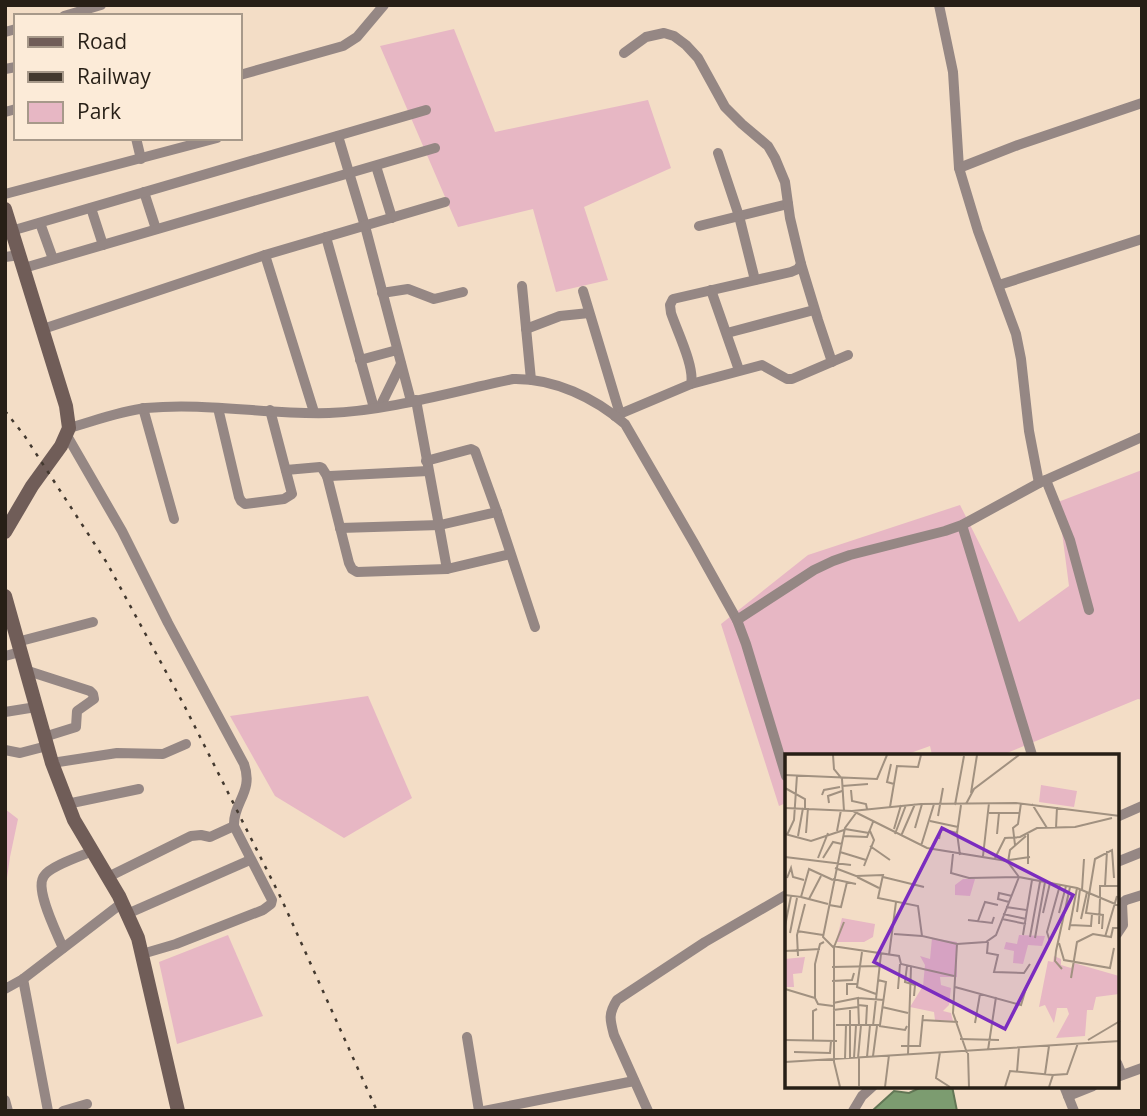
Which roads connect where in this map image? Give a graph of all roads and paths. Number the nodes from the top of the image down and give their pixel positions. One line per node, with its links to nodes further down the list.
1 (384, 5): 6 (street)
2 (939, 5): 16 (street)
3 (98, 6): 4 (street)
4 (71, 14)
5 (624, 53): 21 (street)
6 (242, 74)
7 (1142, 103): 16 (street)
8 (426, 110): 9 (street)
9 (338, 136): 17 (street); 18 (street)
10 (136, 140): 14 (street)
11 (210, 140): 14 (street)
12 (435, 148): 15 (street)
13 (718, 153): 24 (street)
14 (141, 159): 19 (street)
15 (376, 166): 17 (street); 25 (street)
16 (959, 168): 39 (street)
17 (349, 174): 27 (street); 29 (street)
18 (144, 192): 22 (street); 29 (street)
19 (5, 194)
20 (445, 202): 25 (street)
21 (788, 204): 24 (street); 37 (street)
22 (91, 208): 26 (street); 33 (street)
23 (5, 209): 30 (main road)
24 (739, 216): 28 (street); 38 (street)
25 (392, 218): 27 (street)
26 (40, 223): 30 (street); 36 (street)
27 (365, 226): 31 (street); 44 (street)
28 (699, 226)
29 (156, 229): 33 (street)
30 (11, 231): 35 (main road)
31 (326, 237): 34 (street); 52 (street)
32 (1142, 239): 39 (street)
33 (103, 245): 36 (street)
34 (265, 256): 47 (street); 63 (street)
35 (17, 260): 36 (street); 47 (main road)
36 (53, 260)
37 (801, 264): 38 (street); 45 (street)
38 (755, 280): 41 (street)
39 (999, 285): 70 (street)
40 (522, 286): 48 (street)
41 (711, 290): 49 (street); 57 (street)
42 (583, 291): 46 (street)
43 (463, 292): 44 (street)
44 (382, 293): 50 (street)
45 (814, 310): 49 (street); 53 (street)
46 (589, 313): 48 (street); 64 (street)
47 (43, 329): 65 (main road)
48 (526, 329): 56 (street)
49 (727, 334): 55 (street)
50 (397, 350): 52 (street); 54 (street)
51 (848, 355): 53 (street)
52 (360, 360): 61 (street)
53 (832, 362): 55 (street)
54 (401, 364): 58 (street); 61 (street)
55 (740, 370): 57 (street)
56 (523, 379): 58 (street); 64 (street)
57 (691, 383): 64 (street)
58 (413, 400): 61 (street); 67 (street)
59 (143, 408): 60 (street); 65 (street); 72 (street)
60 (218, 408): 62 (street); 68 (street)
61 (377, 408): 63 (street)
62 (270, 410): 63 (street); 68 (street)
63 (314, 412)
64 (617, 415): 81 (street)
65 (65, 436): 76 (main road); 99 (street)
66 (1142, 437): 70 (street)
67 (428, 466): 69 (street); 71 (street); 73 (street)
68 (286, 470): 69 (street)
69 (327, 476): 75 (street)
70 (1042, 481): 74 (street); 80 (street)
71 (497, 512): 73 (street); 77 (street)
72 (174, 519)
73 (440, 525): 75 (street); 78 (street)
74 (962, 525): 81 (street); 92 (street)
75 (340, 528): 78 (street)
76 (5, 532)
77 (510, 554): 78 (street); 83 (street)
78 (447, 569)
79 (5, 596): 84 (main road)
80 (1089, 610)
81 (737, 620): 94 (street)
82 (93, 622): 84 (street)
83 (535, 627)
84 (19, 647): 85 (street); 86 (main road)
85 (5, 656)
86 (25, 670): 87 (main road); 89 (street)
87 (36, 707): 88 (street); 89 (main road)
88 (5, 712)
89 (46, 742): 91 (street); 93 (main road)
90 (186, 744): 93 (street)
91 (5, 750)
92 (1032, 754)
93 (52, 763): 96 (main road)
94 (785, 773)
95 (139, 789): 96 (street)
96 (67, 804): 100 (main road)
97 (1142, 806): 98 (street)
98 (1119, 814)
99 (234, 826): 102 (street); 104 (street)
100 (93, 851): 104 (main road); 109 (street)
101 (1142, 852): 103 (street)
102 (250, 860): 107 (street); 110 (street)
103 (1119, 861)
104 (108, 877): 107 (main road)
105 (1142, 895): 108 (street)
106 (785, 896): 116 (street)
107 (125, 908): 109 (street); 110 (main road)
108 (1119, 931)
109 (63, 948): 111 (street)
110 (142, 954): 124 (main road)
111 (23, 979): 112 (street); 122 (street)
112 (5, 989)
113 (467, 1037): 125 (street)
114 (1142, 1068): 115 (street)
115 (1120, 1076)
116 (634, 1081): 125 (street); 126 (street)
117 (871, 1088): 127 (street)
118 (1066, 1091): 128 (street)
119 (5, 1100): 121 (street)
120 (87, 1104): 123 (street)
121 (8, 1111)
122 (48, 1111)
123 (62, 1111)
124 (178, 1111)
125 (482, 1111)
126 (648, 1111)
127 (852, 1111)
128 (1074, 1111)

